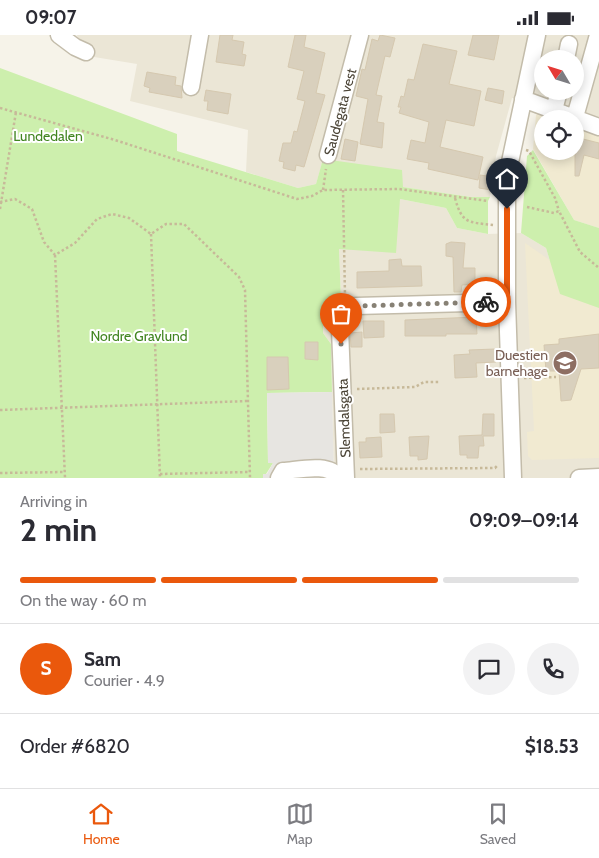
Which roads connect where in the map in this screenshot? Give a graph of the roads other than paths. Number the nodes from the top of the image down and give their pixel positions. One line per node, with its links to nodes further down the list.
1 (59, 35): 6 (street)
2 (200, 35): 7 (street)
3 (360, 35): 14 (street, Saudegata vest)
4 (537, 35): 8 (street)
5 (598, 35): 11 (street)
6 (86, 51)
7 (191, 87)
8 (523, 99): 10 (street); 15 (street)
9 (557, 100): 10 (street)
10 (554, 110)
11 (578, 110)
12 (584, 120): 13 (street)
13 (599, 127)
14 (328, 155)
15 (507, 302): 16 (street, Slemdalsgata); 19 (street)
16 (344, 475): 18 (street)
17 (599, 477): 20 (street)
18 (278, 478)
19 (513, 478)
20 (579, 478)

